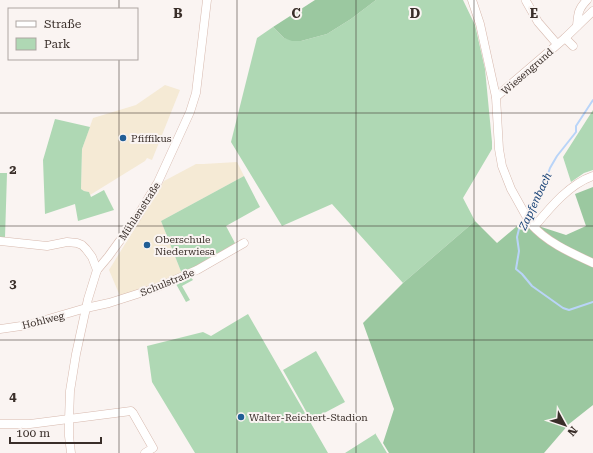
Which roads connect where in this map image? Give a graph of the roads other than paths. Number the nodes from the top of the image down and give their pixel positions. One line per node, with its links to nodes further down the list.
1 (207, 0): 16 (street, Mühlenstraße)
2 (472, 0): 10 (street)
3 (587, 0): 6 (street)
4 (526, 1): 8 (street, Wiesengrund)
5 (593, 11): 6 (street, Wiesengrund)
6 (577, 26): 7 (street, Wiesengrund)
7 (565, 38): 8 (street, Wiesengrund); 9 (street)
8 (557, 44): 10 (street, Wiesengrund)
9 (573, 46)
10 (496, 97): 12 (street)
11 (593, 176): 12 (street)
12 (532, 225): 15 (street)
13 (0, 241): 16 (street)
14 (244, 243): 17 (street, Schulstraße)
15 (593, 263)
16 (97, 270): 17 (street, Mühlenstraße)
17 (86, 308): 18 (street, Hohlweg); 19 (street, Mühlenstraße)
18 (0, 329)
19 (69, 420): 20 (street); 21 (street, Mühlenstraße); 22 (street)
20 (0, 424)
21 (71, 453)
22 (145, 453)

